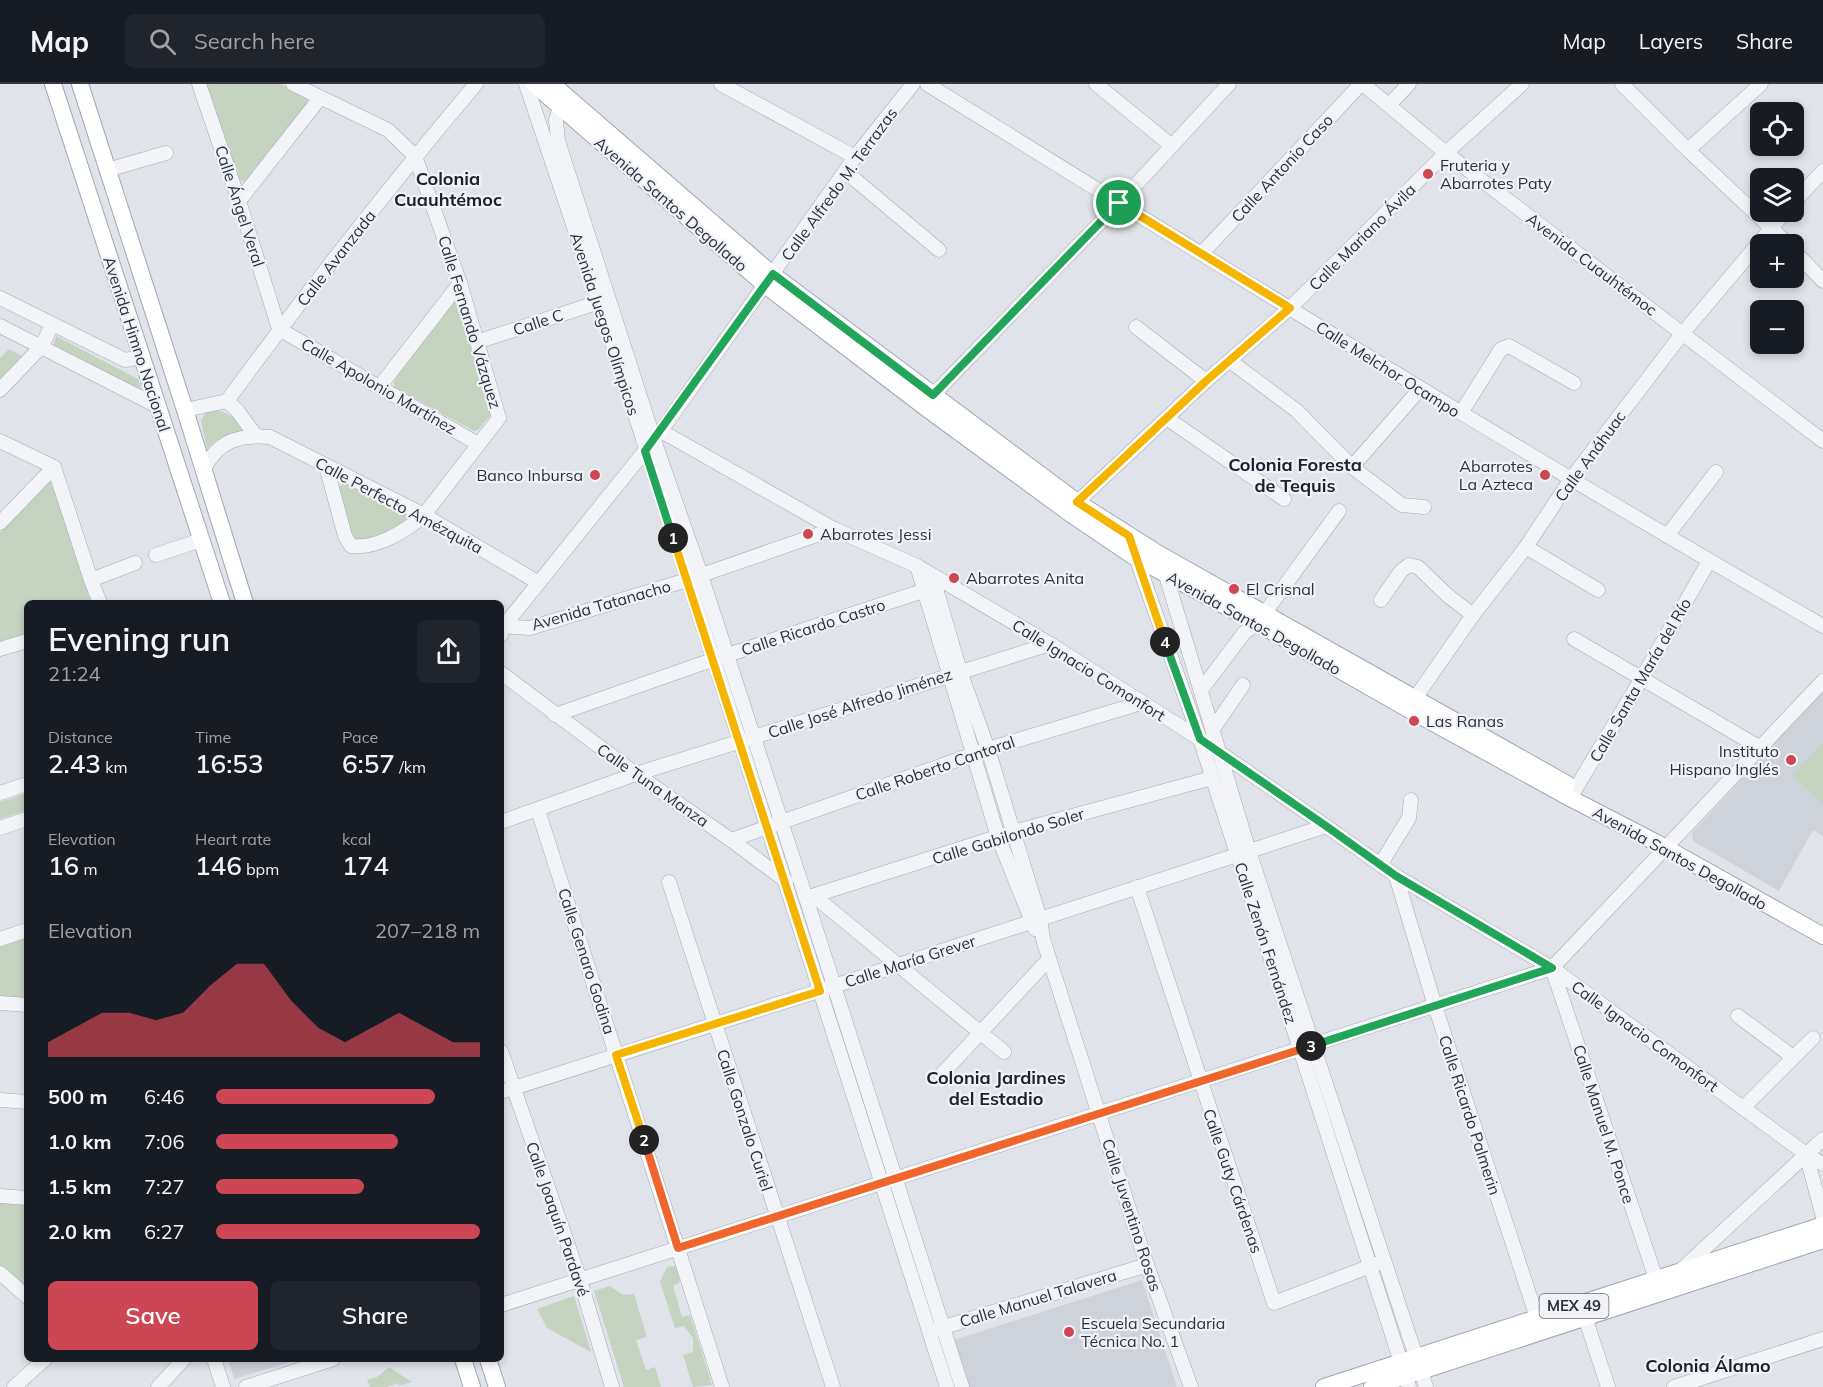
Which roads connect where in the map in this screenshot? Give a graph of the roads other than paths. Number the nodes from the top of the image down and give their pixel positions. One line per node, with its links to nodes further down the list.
1 (53, 84): 54 (main road, Avenida Himno Nacional)
2 (80, 84): 28 (main road, Avenida Himno Nacional)
3 (199, 84): 32 (street, Calle Ángel Veral)
4 (293, 84): 19 (street, Calle Fernando Vázquez)
5 (476, 84): 26 (street, Calle Avanzada)
6 (526, 84): 44 (street, Avenida Juegos Olímpicos)
7 (534, 84): 20 (main road, Avenida Santos Degollado)
8 (552, 84): 20 (main road, Avenida Santos Degollado)
9 (721, 84): 27 (street)
10 (913, 84): 27 (street, Calle Alfredo M. Terrazas)
11 (927, 84): 33 (street, Calle Melchor Ocampo)
12 (1096, 84): 22 (street)
13 (1229, 84): 22 (street)
14 (1362, 84): 21 (street, Avenida Cuauhtémoc); 38 (street, Calle Antonio Caso)
15 (1409, 84): 21 (street)
16 (1522, 84): 25 (street, Calle Mariano Ávila)
17 (1622, 84): 23 (street)
18 (1761, 84): 23 (street)
19 (320, 98): 26 (street, Calle Fernando Vázquez); 32 (street)
20 (562, 101): 40 (main road, Avenida Santos Degollado); 69 (street, Avenida Juegos Olímpicos)
21 (1389, 105): 25 (street, Avenida Cuauhtémoc)
22 (1172, 146): 33 (street)
23 (1688, 150): 35 (street)
24 (166, 153): 28 (street)
25 (1446, 153): 45 (street, Calle Mariano Ávila); 51 (street, Avenida Cuauhtémoc)
26 (415, 156): 42 (street, Calle Fernando Vázquez); 50 (street, Calle Avanzada)
27 (855, 157): 30 (street, Calle Alfredo M. Terrazas)
28 (107, 170): 64 (main road, Avenida Himno Nacional)
29 (1823, 171): 31 (street)
30 (846, 172): 37 (street); 40 (street, Calle Alfredo M. Terrazas)
31 (1804, 191)
32 (239, 201): 50 (street, Calle Ángel Veral)
33 (1119, 203): 38 (street, Calle Melchor Ocampo); 61 (street)
34 (1775, 222): 35 (street, Calle Anáhuac)
35 (1770, 227): 36 (street); 51 (street, Calle Anáhuac)
36 (1777, 234)
37 (939, 250)
38 (1202, 253): 45 (street, Calle Melchor Ocampo)
39 (1804, 261): 41 (street)
40 (769, 280): 61 (main road, Avenida Santos Degollado); 69 (street, Calle Alfredo M. Terrazas)
41 (1823, 281)
42 (460, 283): 52 (street, Calle Fernando Vázquez); 58 (street)
43 (0, 298): 47 (street)
44 (598, 302): 52 (street, Calle C); 69 (street, Avenida Juegos Olímpicos)
45 (1290, 308): 55 (street, Calle Mariano Ávila); 59 (street, Calle Melchor Ocampo)
46 (0, 313): 49 (street)
47 (52, 325): 53 (street); 54 (street)
48 (1136, 327): 56 (street)
49 (2, 330): 53 (street)
50 (279, 330): 58 (street, Calle Apolonio Martínez); 62 (street, Calle Avanzada)
51 (1682, 334): 70 (street, Avenida Cuauhtémoc); 77 (street, Calle Anáhuac)
52 (477, 342): 71 (street, Calle Fernando Vázquez)
53 (41, 347): 60 (street); 63 (street)
54 (139, 352): 63 (main road, Avenida Himno Nacional)
55 (1230, 361): 56 (street, Calle Mariano Ávila); 74 (street)
56 (1206, 381): 66 (street, Calle Mariano Ávila)
57 (1574, 383): 65 (street)
58 (380, 386): 71 (street, Calle Apolonio Martínez)
59 (1420, 389): 65 (street, Calle Melchor Ocampo); 74 (street)
60 (0, 390)
61 (930, 401): 79 (main road, Avenida Santos Degollado)
62 (227, 402): 64 (street); 67 (street)
63 (157, 406): 87 (main road, Avenida Himno Nacional)
64 (185, 410): 75 (main road, Avenida Himno Nacional)
65 (1461, 413): 77 (street, Calle Melchor Ocampo)
66 (1168, 419): 78 (street); 79 (street, Calle Mariano Ávila)
67 (255, 436): 72 (street, Calle Perfecto Amézquita); 75 (street, Calle Perfecto Amézquita)
68 (0, 441): 73 (street)
69 (653, 441): 84 (street); 95 (street, Avenida Juegos Olímpicos); 97 (street, Avenida Juegos Olímpicos); 98 (street, Calle Alfredo M. Terrazas)
70 (1823, 441)
71 (478, 444): 82 (street, Calle Fernando Vázquez)
72 (326, 466): 82 (street, Calle Perfecto Amézquita); 82 (street, Calle Fernando Vázquez)
73 (54, 467): 83 (street); 96 (street)
74 (1352, 467): 80 (street)
75 (203, 471): 103 (main road, Avenida Himno Nacional)
76 (1716, 471): 86 (street)
77 (1571, 479): 86 (street, Calle Melchor Ocampo); 88 (street, Calle Anáhuac)
78 (1284, 499)
79 (1073, 507): 85 (main road, Avenida Santos Degollado); 91 (main road, Avenida Santos Degollado)
80 (1424, 507)
81 (1339, 511): 106 (street)
82 (423, 515): 98 (street, Calle Perfecto Amézquita)
83 (0, 523)
84 (834, 530): 95 (street, Avenida Tatanacho); 99 (street, Calle Juventino Rosas)
85 (1129, 536): 89 (main road, Avenida Santos Degollado); 91 (street, Calle Zenón Fernández)
86 (1667, 536): 92 (street, Calle Melchor Ocampo)
87 (201, 540): 90 (street); 102 (main road, Avenida Himno Nacional)
88 (1526, 547): 100 (street); 105 (street, Calle Anáhuac)
89 (1159, 554): 94 (street, Calle Zenón Fernández); 106 (main road, Avenida Santos Degollado)
90 (156, 555)
91 (1136, 558): 94 (main road, Avenida Santos Degollado); 127 (street, Calle Zenón Fernández)
92 (1709, 561): 107 (street, Calle Melchor Ocampo); 118 (street, Calle Santa María del Río)
93 (135, 563): 96 (street)
94 (1165, 572): 106 (main road, Avenida Santos Degollado); 121 (street, Calle Zenón Fernández)
95 (701, 575): 97 (street, Avenida Tatanacho); 114 (street, Avenida Juegos Olímpicos)
96 (91, 580): 101 (street)
97 (687, 580): 109 (street, Avenida Tatanacho); 115 (street, Avenida Juegos Olímpicos)
98 (540, 583): 108 (street, Calle Alfredo M. Terrazas)
99 (930, 584): 112 (street, Calle Ignacio Comonfort); 114 (street, Calle Ricardo Castro); 116 (street, Calle Juventino Rosas)
100 (1598, 590)
101 (99, 600)
102 (221, 600)
103 (244, 600)
104 (1381, 600): 105 (street)
105 (1473, 615): 123 (street, Calle Anáhuac)
106 (1261, 618): 121 (street); 123 (main road, Avenida Santos Degollado)
107 (1823, 626)
108 (504, 627)
109 (504, 629)
110 (1574, 639): 118 (street)
111 (24, 642): 113 (street)
112 (1050, 644): 116 (street, Calle José Alfredo Jiménez); 122 (street, Calle Ignacio Comonfort)
113 (0, 649)
114 (727, 655): 115 (street, Calle Ricardo Castro); 126 (street, Avenida Juegos Olímpicos)
115 (712, 660): 124 (street, Calle Ricardo Castro); 128 (street, Avenida Juegos Olímpicos)
116 (955, 672): 126 (street, Calle José Alfredo Jiménez); 130 (street, Calle Juventino Rosas); 131 (street, Calle Juventino Rosas)
117 (504, 675): 124 (street, Calle Tuna Manza)
118 (1642, 678): 129 (street); 137 (street, Calle Santa María del Río)
119 (1823, 681): 129 (street)
120 (1243, 685): 125 (street)
121 (1201, 690): 125 (street, Calle Zenón Fernández)
122 (1141, 703): 127 (street, Calle Ignacio Comonfort); 130 (street, Calle Roberto Cantoral)
123 (1411, 703): 137 (main road, Avenida Santos Degollado)
124 (555, 715): 133 (street, Calle Tuna Manza)
125 (1213, 729): 132 (street, Calle Zenón Fernández)
126 (753, 737): 128 (street, Calle José Alfredo Jiménez); 142 (street, Avenida Juegos Olímpicos)
127 (1200, 739): 132 (street, Calle Ignacio Comonfort); 134 (street, Calle Zenón Fernández)
128 (739, 741): 133 (street, Calle José Alfredo Jiménez); 145 (street, Avenida Juegos Olímpicos)
129 (1759, 747): 149 (street)
130 (988, 748): 131 (street, Calle Roberto Cantoral); 146 (street, Calle Juventino Rosas)
131 (973, 754): 142 (street, Calle Roberto Cantoral); 147 (street, Calle Juventino Rosas)
132 (1222, 756): 143 (street, Calle Ignacio Comonfort); 150 (street, Calle Zenón Fernández)
133 (636, 774): 139 (street, Calle José Alfredo Jiménez); 148 (street, Calle Tuna Manza)
134 (1212, 778): 146 (street, Calle Gabilondo Soler); 150 (street, Calle Zenón Fernández)
135 (24, 785): 136 (street)
136 (0, 793)
137 (1573, 794): 149 (main road, Avenida Santos Degollado)
138 (1411, 800): 151 (street)
139 (538, 810): 141 (street, Calle José Alfredo Jiménez); 176 (street, Calle Genaro Godina)
140 (24, 820): 144 (street)
141 (504, 821)
142 (781, 821): 145 (street, Calle Roberto Cantoral); 156 (street, Avenida Juegos Olímpicos)
143 (1326, 826): 150 (street, Calle María Grever); 151 (street, Calle Ignacio Comonfort)
144 (0, 828)
145 (767, 828): 148 (street, Calle Roberto Cantoral); 153 (street, Avenida Juegos Olímpicos)
146 (1013, 832): 147 (street, Calle Gabilondo Soler); 157 (street, Calle Juventino Rosas)
147 (998, 837): 156 (street, Calle Gabilondo Soler); 157 (street, Calle Juventino Rosas)
148 (731, 840): 153 (street, Calle Tuna Manza)
149 (1669, 844): 158 (main road, Avenida Santos Degollado); 160 (main road, Avenida Santos Degollado); 164 (street)
150 (1243, 853): 155 (street, Calle María Grever); 174 (street, Calle Zenón Fernández)
151 (1380, 865): 152 (street, Calle Ignacio Comonfort)
152 (1396, 876): 164 (street, Calle Ignacio Comonfort); 169 (street, Calle Ricardo Palmerin)
153 (784, 880): 156 (street, Calle Tuna Manza); 166 (street, Avenida Juegos Olímpicos)
154 (669, 882): 171 (street, Calle Gonzalo Curiel)
155 (1137, 887): 157 (street, Calle María Grever); 180 (street, Calle Guty Cárdenas)
156 (810, 897): 163 (street, Calle Tuna Manza); 165 (street, Avenida Juegos Olímpicos)
157 (1036, 920): 162 (street, Calle Juventino Rosas); 163 (street, Calle María Grever)
158 (1823, 924)
159 (24, 931): 161 (street)
160 (1823, 936)
161 (0, 939)
162 (1049, 959): 172 (street); 185 (street, Calle Juventino Rosas)
163 (899, 965): 165 (street, Calle María Grever); 172 (street, Calle Tuna Manza)
164 (1552, 968): 169 (street); 184 (street, Calle Ignacio Comonfort); 203 (street, Calle Manuel M. Ponce)
165 (834, 986): 166 (street, Calle María Grever); 189 (street, Avenida Juegos Olímpicos)
166 (820, 991): 171 (street, Calle María Grever); 190 (street, Avenida Juegos Olímpicos)
167 (0, 1003): 168 (street)
168 (24, 1005)
169 (1435, 1006): 174 (street); 208 (street, Calle Ricardo Palmerin)
170 (1738, 1016): 177 (street)
171 (714, 1024): 176 (street, Calle María Grever); 193 (street, Calle Gonzalo Curiel)
172 (980, 1033): 175 (street, Calle Tuna Manza); 179 (street)
173 (1812, 1038): 177 (street)
174 (1307, 1047): 180 (street); 198 (street, Calle Zenón Fernández); 200 (street, Calle Zenón Fernández)
175 (1004, 1052)
176 (616, 1055): 181 (street, Calle María Grever); 197 (street, Calle Genaro Godina)
177 (1793, 1057): 184 (street)
178 (504, 1070): 181 (street, Calle Joaquín Pardavé)
179 (941, 1075)
180 (1200, 1081): 185 (street); 200 (street, Calle Guty Cárdenas)
181 (507, 1090): 204 (street, Calle Joaquín Pardavé)
182 (0, 1100): 183 (street)
183 (24, 1102)
184 (1743, 1108): 187 (street, Calle Ignacio Comonfort)
185 (1099, 1114): 189 (street); 199 (street, Calle Juventino Rosas)
186 (1823, 1139): 187 (street)
187 (1806, 1154): 188 (street, Calle Ignacio Comonfort); 194 (street); 201 (street)
188 (1823, 1164)
189 (896, 1179): 190 (street); 209 (street, Avenida Juegos Olímpicos)
190 (882, 1183): 193 (street); 209 (street, Avenida Juegos Olímpicos)
191 (0, 1196): 192 (street)
192 (24, 1198)
193 (777, 1217): 197 (street); 226 (street, Calle Gonzalo Curiel)
194 (1823, 1217)
195 (1823, 1225): 201 (main road, MEX 49)
196 (1823, 1240): 207 (main road, MEX 49)
197 (678, 1248): 204 (street); 225 (street, Calle Genaro Godina)
198 (1383, 1261): 200 (street); 217 (street, Calle Zenón Fernández)
199 (1148, 1265): 209 (street, Calle Manuel Talavera); 229 (street, Calle Juventino Rosas)
200 (1370, 1267): 217 (street, Calle Zenón Fernández)
201 (1679, 1272): 203 (main road, MEX 49)
202 (0, 1274): 205 (street)
203 (1656, 1279): 208 (main road, MEX 49)
204 (580, 1280): 206 (street); 224 (street, Calle Joaquín Pardavé)
205 (24, 1294)
206 (504, 1304)
207 (1585, 1317): 217 (main road, MEX 49); 232 (street)
208 (1537, 1318): 217 (main road, MEX 49)
209 (936, 1329): 227 (street, Avenida Juegos Olímpicos); 228 (street, Avenida Juegos Olímpicos)
210 (1823, 1339): 233 (street)
211 (42, 1362): 218 (street)
212 (181, 1362): 219 (street)
213 (215, 1362): 220 (street)
214 (324, 1362): 221 (street)
215 (463, 1362): 222 (main road)
216 (489, 1362): 223 (main road)
217 (1413, 1374): 230 (main road, MEX 49); 231 (main road, MEX 49)
218 (14, 1387)
219 (158, 1387)
220 (223, 1387)
221 (246, 1387)
222 (472, 1387)
223 (497, 1387)
224 (612, 1387)
225 (722, 1387)
226 (833, 1387)
227 (947, 1387)
228 (962, 1387)
229 (1191, 1387)
230 (1324, 1387)
231 (1372, 1387)
232 (1608, 1387)
233 (1674, 1387)

